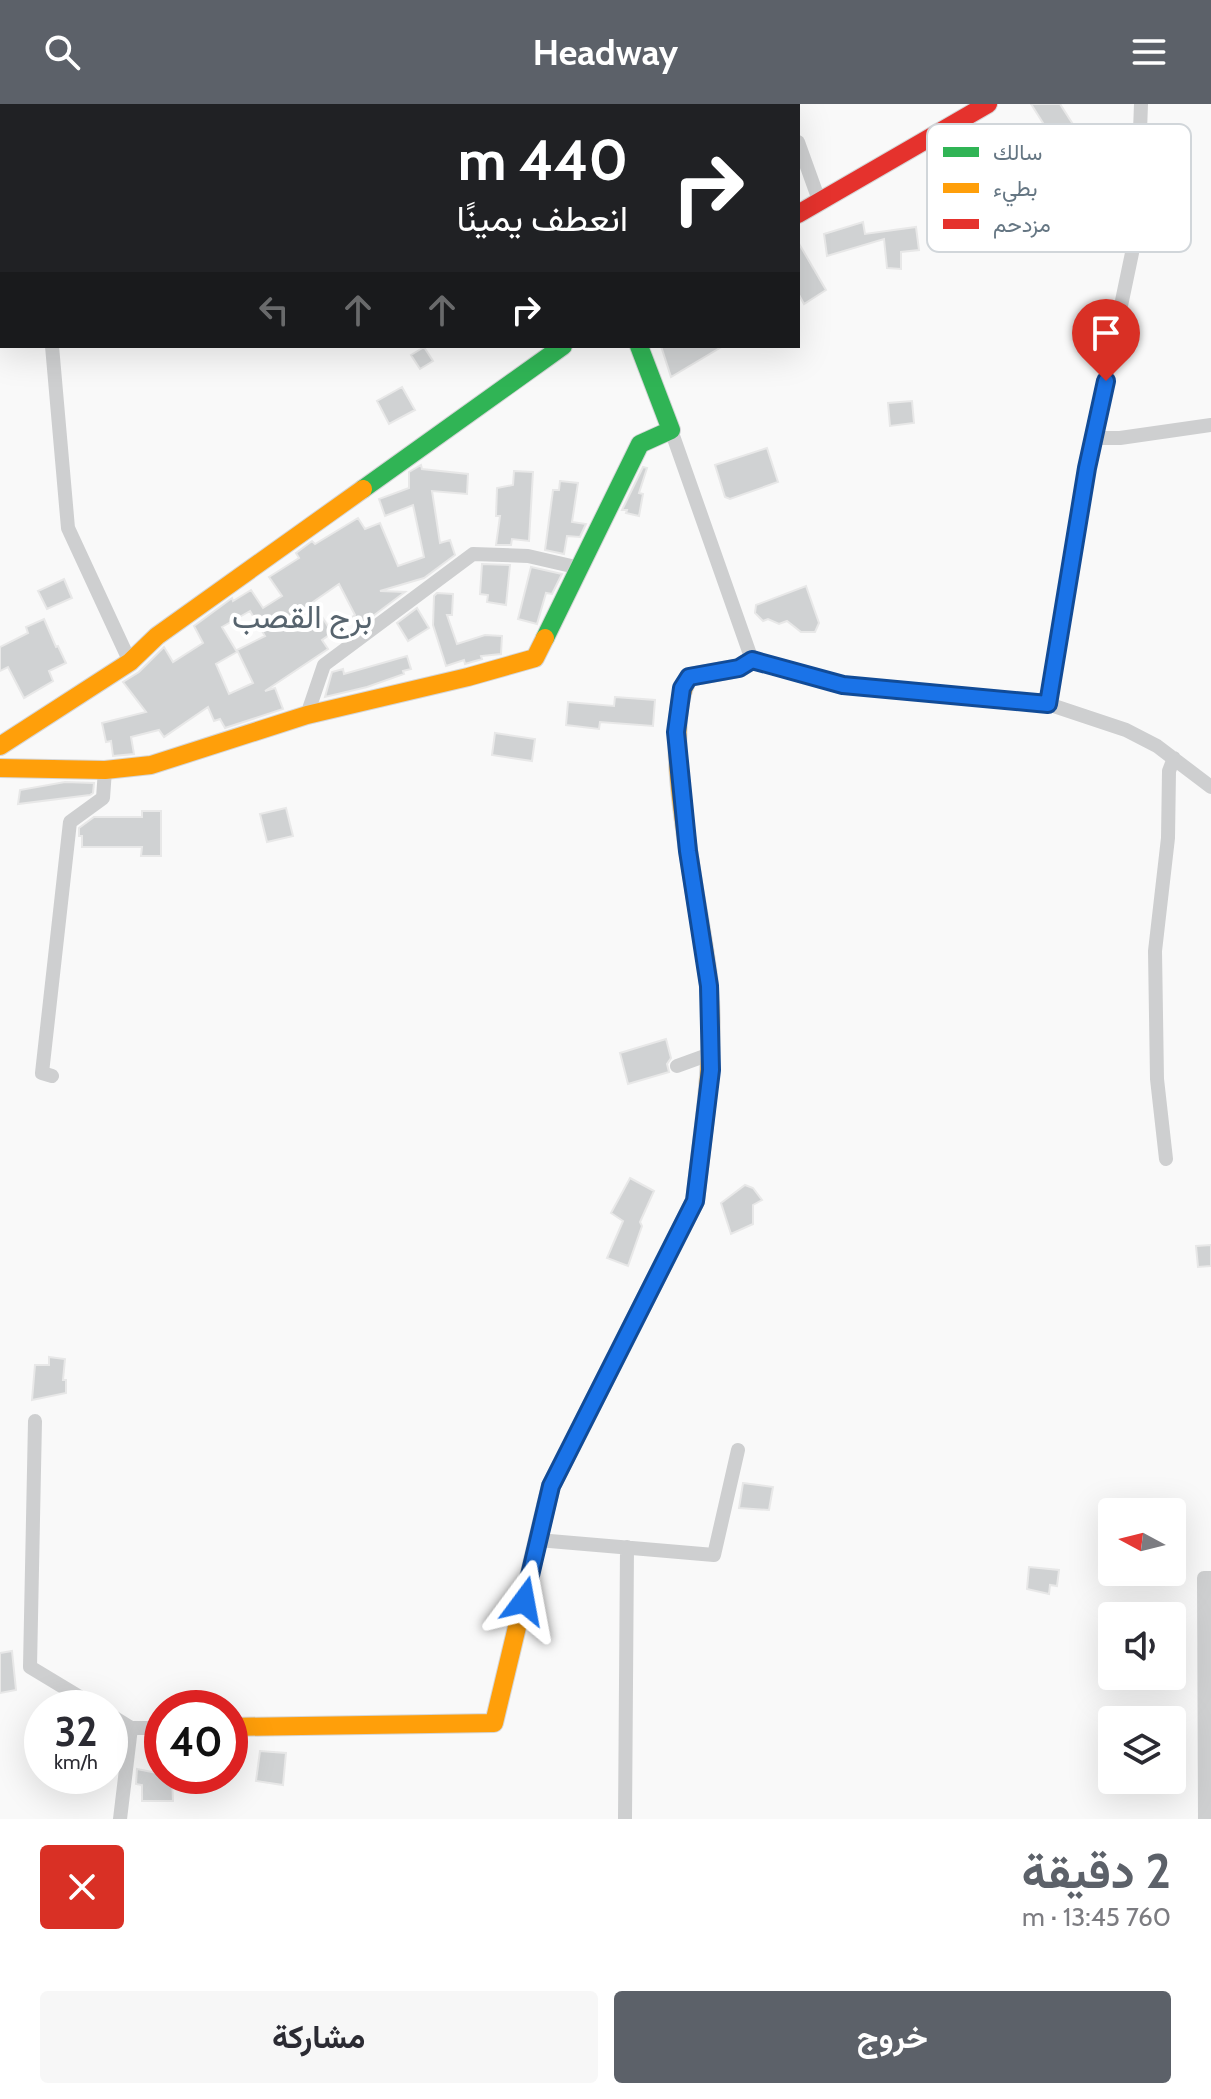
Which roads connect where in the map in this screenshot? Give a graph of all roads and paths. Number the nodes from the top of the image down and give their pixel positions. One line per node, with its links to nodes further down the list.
1 (988, 104): 3 (street)
2 (1141, 104): 4 (street)
3 (954, 124)
4 (1140, 124)
5 (927, 140): 7 (street)
6 (800, 148): 7 (street)
7 (820, 203): 8 (street)
8 (800, 213)
9 (1132, 252): 15 (street)
10 (52, 348): 18 (street)
11 (560, 348): 18 (street)
12 (640, 348): 14 (street)
13 (1211, 425): 15 (street)
14 (671, 430): 16 (street); 17 (street)
15 (1094, 438): 19 (street)
16 (580, 568): 20 (street); 20 (street)
17 (752, 660): 19 (street); 26 (street)
18 (130, 662): 21 (street)
19 (1048, 704): 22 (street)
20 (307, 715): 24 (street)
21 (0, 746)
22 (1174, 758): 25 (street); 29 (street)
23 (0, 768): 24 (street)
24 (105, 770): 28 (street)
25 (1211, 787)
26 (710, 1054): 27 (street); 32 (street)
27 (677, 1066)
28 (52, 1076)
29 (1166, 1159)
30 (35, 1421): 35 (street)
31 (738, 1450): 33 (street)
32 (538, 1540): 33 (street); 37 (street)
33 (627, 1547): 41 (street)
34 (1211, 1578): 42 (street)
35 (68, 1690)
36 (128, 1726): 38 (street)
37 (248, 1727)
38 (131, 1728): 39 (street); 40 (street)
39 (144, 1728)
40 (120, 1819)
41 (625, 1819)
42 (1205, 1819)

